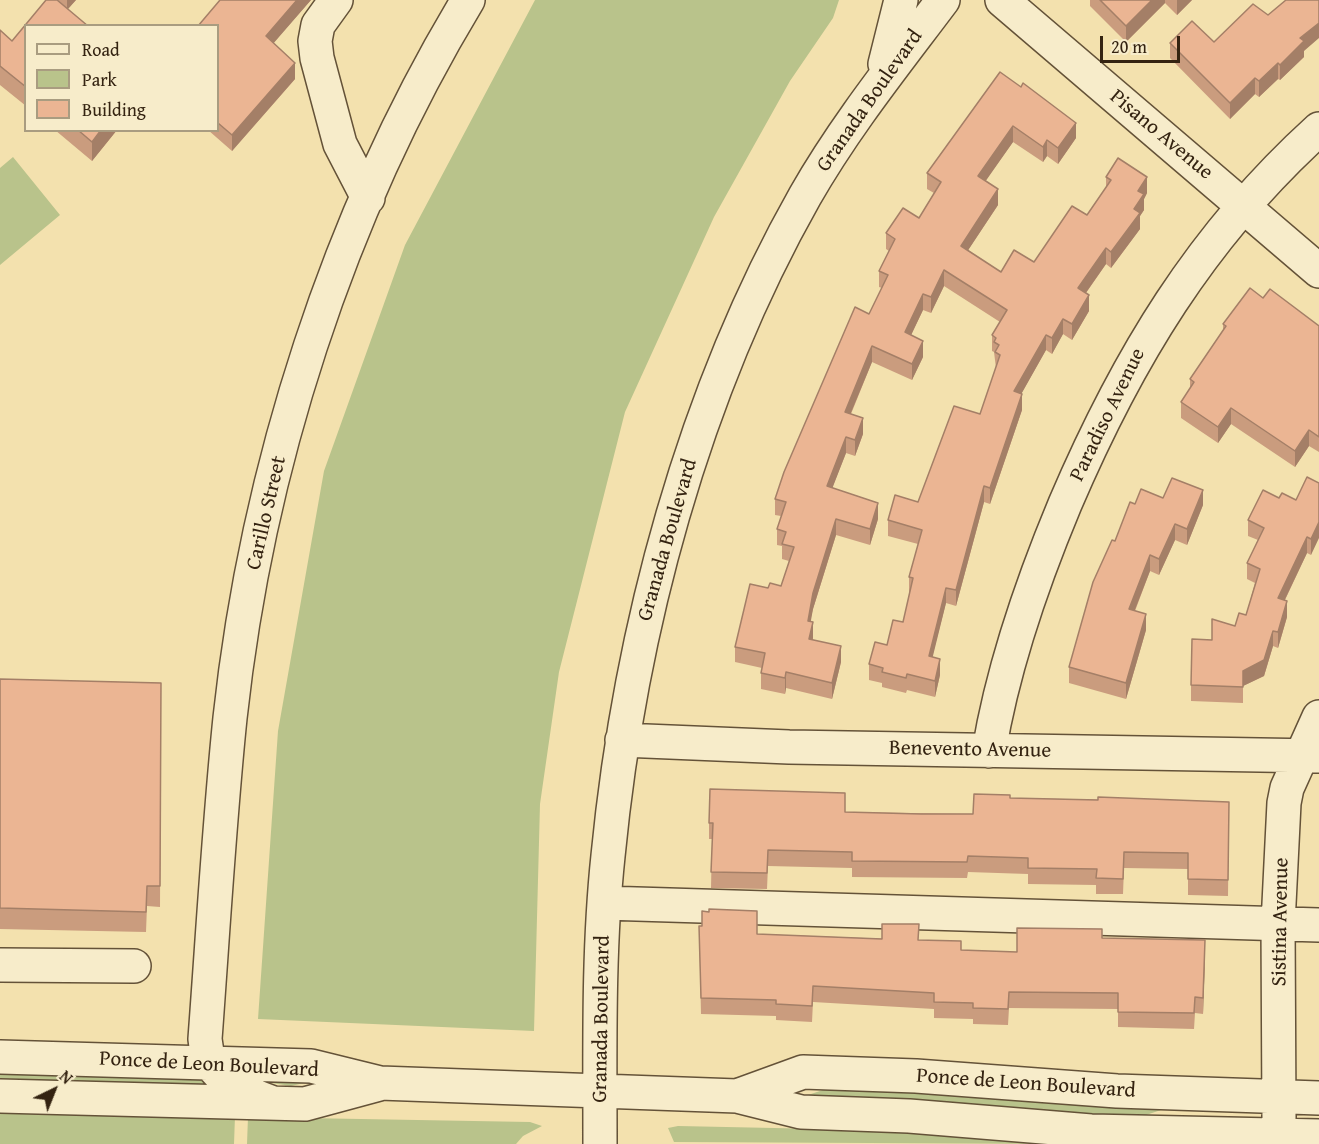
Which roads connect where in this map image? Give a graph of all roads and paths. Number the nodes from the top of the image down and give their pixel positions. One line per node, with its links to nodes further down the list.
1 (336, 0): 8 (street)
2 (468, 0): 8 (street, Carillo Street)
3 (901, 0): 6 (street)
4 (943, 0): 6 (street, Granada Boulevard)
5 (1002, 0): 9 (street, Pisano Avenue)
6 (879, 83): 12 (street, Granada Boulevard)
7 (1319, 129): 9 (street, Paradiso Avenue)
8 (368, 198): 21 (street, Carillo Street)
9 (1243, 206): 10 (street, Pisano Avenue); 13 (street, Paradiso Avenue)
10 (1319, 271)
11 (1319, 717): 14 (street, Sistina Avenue)
12 (622, 740): 13 (street, Benevento Avenue); 15 (street, Granada Boulevard)
13 (989, 751): 14 (street, Benevento Avenue)
14 (1310, 756): 16 (street, Sistina Avenue)
15 (604, 903): 16 (street); 23 (street, Granada Boulevard)
16 (1278, 924): 17 (street); 26 (street, Sistina Avenue)
17 (1319, 925)
18 (0, 965): 19 (street)
19 (134, 966)
20 (0, 1057): 21 (street, Ponce de Leon Boulevard)
21 (210, 1062): 22 (street, Ponce de Leon Boulevard); 28 (street)
22 (380, 1083): 23 (street, Ponce de Leon Boulevard); 28 (street, Ponce de Leon Boulevard)
23 (600, 1089): 25 (street, Ponce de Leon Boulevard); 31 (street, Granada Boulevard)
24 (0, 1096): 28 (street, Ponce de Leon Boulevard)
25 (737, 1096): 26 (street, Ponce de Leon Boulevard); 29 (street, Ponce de Leon Boulevard)
26 (1279, 1097): 27 (street, Ponce de Leon Boulevard); 29 (street, Sistina Avenue)
27 (1319, 1098)
28 (273, 1104)
29 (1278, 1135): 30 (street, Ponce de Leon Boulevard)
30 (1319, 1136)
31 (600, 1144)

